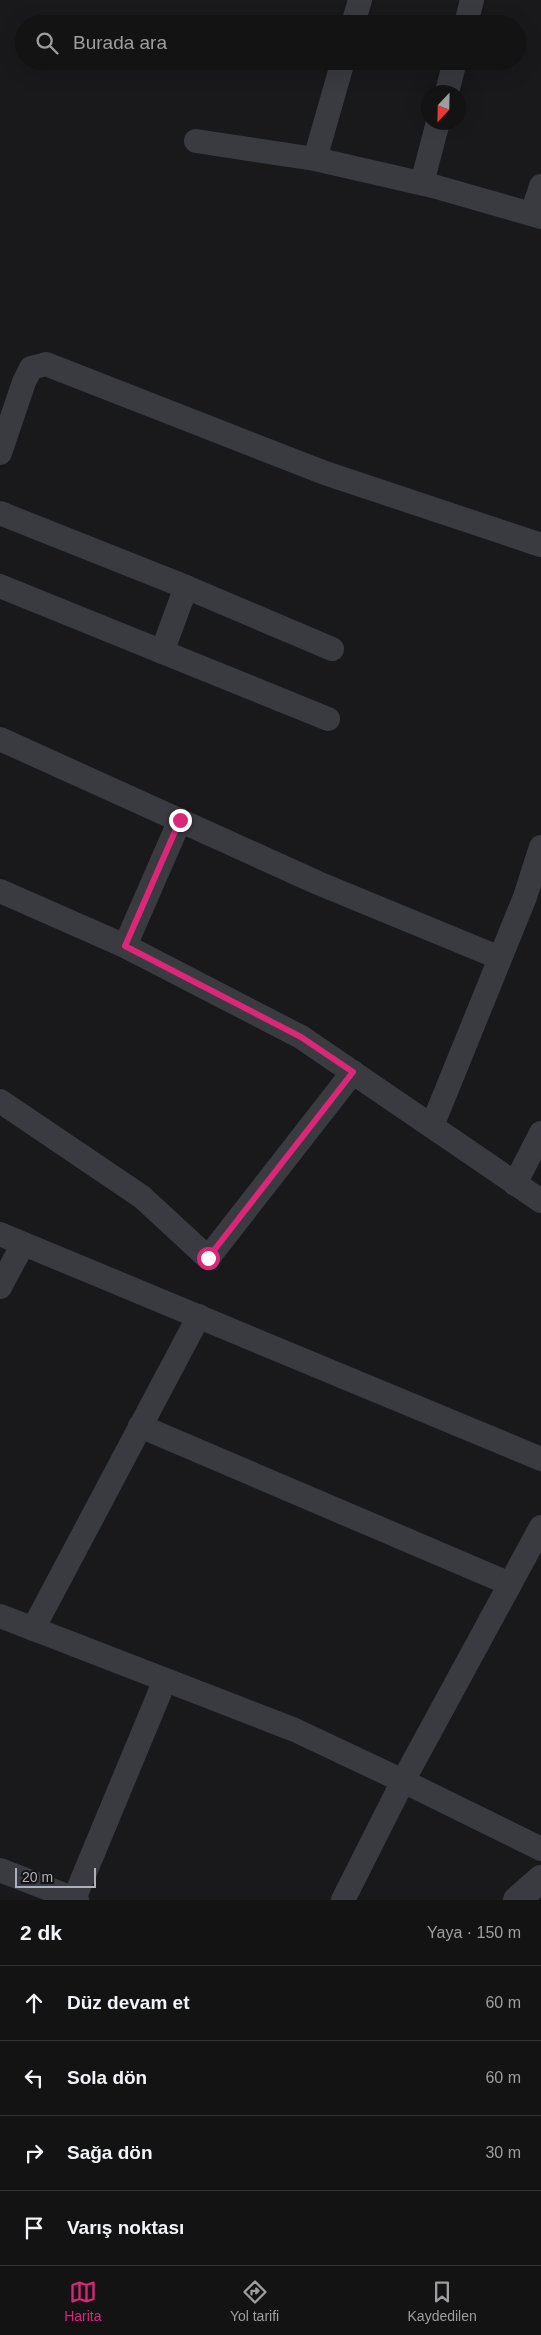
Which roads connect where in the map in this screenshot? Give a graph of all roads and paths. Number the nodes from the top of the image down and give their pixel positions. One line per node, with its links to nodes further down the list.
1 (360, 0): 3 (street)
2 (472, 0): 4 (street)
3 (356, 15)
4 (468, 15)
5 (340, 70): 10 (street)
6 (453, 70): 7 (street)
7 (449, 85)
8 (436, 130): 11 (street)
9 (196, 141): 10 (street)
10 (315, 159): 11 (street)
11 (422, 183): 13 (street)
12 (541, 186): 13 (street)
13 (536, 216)
14 (0, 453): 16 (street)
15 (0, 513): 18 (street)
16 (541, 545)
17 (0, 586): 20 (street)
18 (186, 587): 19 (street); 20 (street)
19 (332, 649)
20 (162, 652): 21 (street)
21 (328, 719)
22 (0, 739): 23 (street)
23 (180, 820): 26 (street); 27 (street)
24 (541, 847): 27 (street)
25 (0, 891): 26 (street)
26 (125, 946): 28 (street)
27 (500, 958): 30 (street)
28 (353, 1072): 29 (street); 30 (street)
29 (0, 1101)
30 (432, 1126): 32 (street)
31 (541, 1133): 32 (street)
32 (516, 1184): 33 (street)
33 (541, 1201)
34 (0, 1234): 35 (street)
35 (24, 1244): 36 (street); 37 (street)
36 (0, 1287)
37 (198, 1316): 38 (street); 39 (street)
38 (140, 1426): 41 (street); 43 (street)
39 (541, 1459)
40 (541, 1527): 41 (street)
41 (510, 1584): 45 (street)
42 (0, 1616): 43 (street)
43 (33, 1629): 44 (street)
44 (165, 1680): 45 (street); 49 (street)
45 (403, 1781): 46 (street); 51 (street)
46 (541, 1849)
47 (0, 1870): 49 (street)
48 (541, 1879): 50 (street)
49 (75, 1899)
50 (521, 1899)
51 (343, 1900)

